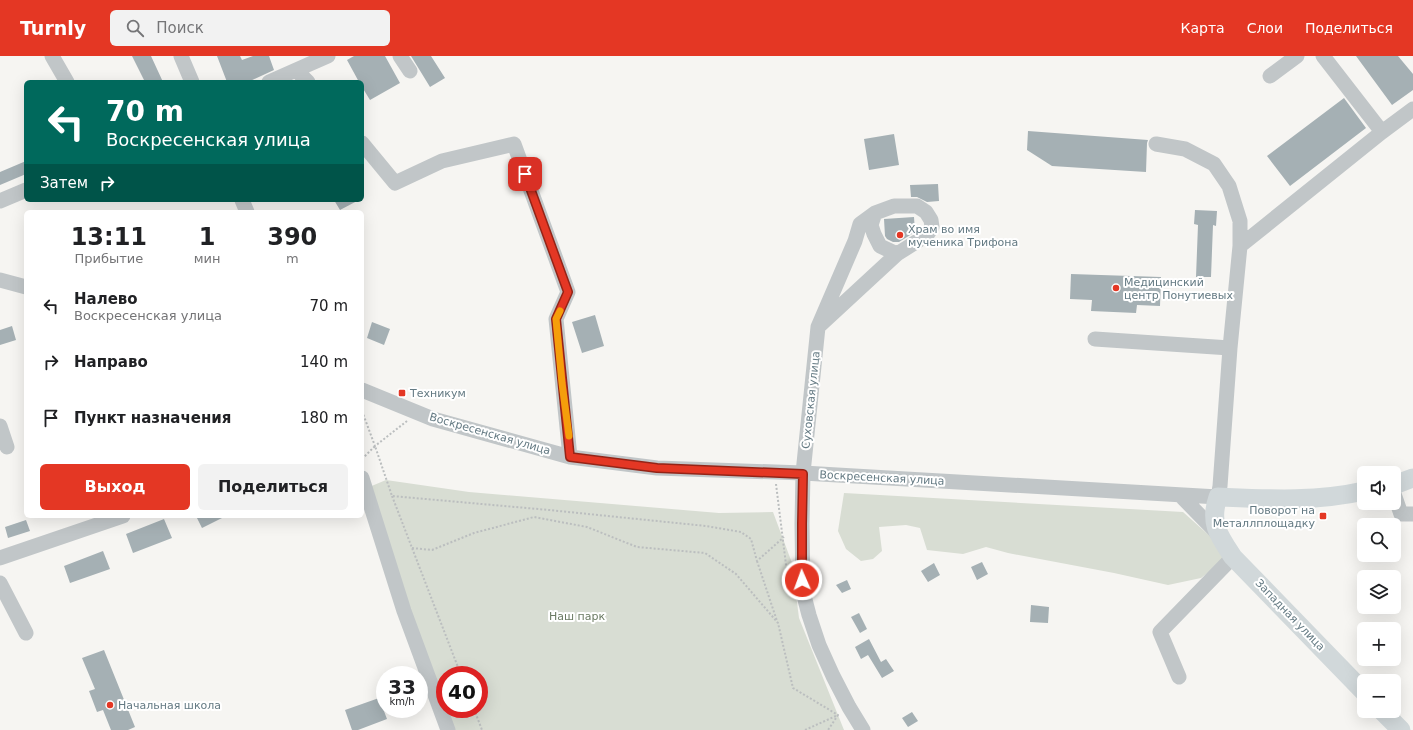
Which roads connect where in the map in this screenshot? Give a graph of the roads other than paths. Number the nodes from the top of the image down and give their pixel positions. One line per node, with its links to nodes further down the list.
1 (52, 56): 10 (street)
2 (181, 56): 11 (street)
3 (328, 56): 7 (street)
4 (400, 56): 8 (street)
5 (1297, 56): 9 (street)
6 (1323, 56): 15 (street)
7 (296, 70): 12 (street); 13 (street)
8 (410, 71)
9 (1270, 76)
10 (66, 80)
11 (191, 80)
12 (274, 80)
13 (306, 80)
14 (1413, 109): 15 (street)
15 (1382, 132): 21 (street)
16 (1156, 144): 21 (street)
17 (364, 145): 31 (street)
18 (24, 191): 19 (street)
19 (0, 202)
20 (875, 213): 22 (street); 22 (street); 25 (street, Суховская улица)
21 (1240, 246): 27 (street)
22 (897, 254): 25 (street)
23 (0, 280): 24 (street)
24 (24, 286)
25 (818, 327): 32 (street, Суховская улица)
26 (1095, 339): 27 (street)
27 (1230, 348): 38 (street)
28 (364, 391): 31 (street, Воскресенская улица)
29 (0, 426): 30 (street)
30 (7, 447)
31 (570, 457): 32 (street, Воскресенская улица)
32 (803, 474): 37 (street, Воскресенская улица); 52 (street, Суховская улица)
33 (1413, 478): 34 (main road)
34 (1401, 482)
35 (364, 484): 51 (street)
36 (1357, 492): 39 (main road, Воскресенская улица)
37 (1180, 495): 38 (street, Воскресенская улица); 43 (street)
38 (1218, 497): 39 (main road, Воскресенская улица); 43 (main road, Западная улица)
39 (1259, 499): 43 (main road)
40 (1401, 505): 41 (street)
41 (1407, 514)
42 (117, 518): 45 (street)
43 (1219, 535): 44 (main road, Западная улица)
44 (1233, 557): 48 (street); 49 (main road, Западная улица)
45 (0, 558)
46 (0, 583): 47 (street)
47 (26, 633)
48 (1179, 677)
49 (1357, 685)
50 (1389, 718): 53 (main road)
51 (444, 729)
52 (862, 730)
53 (1401, 730)

